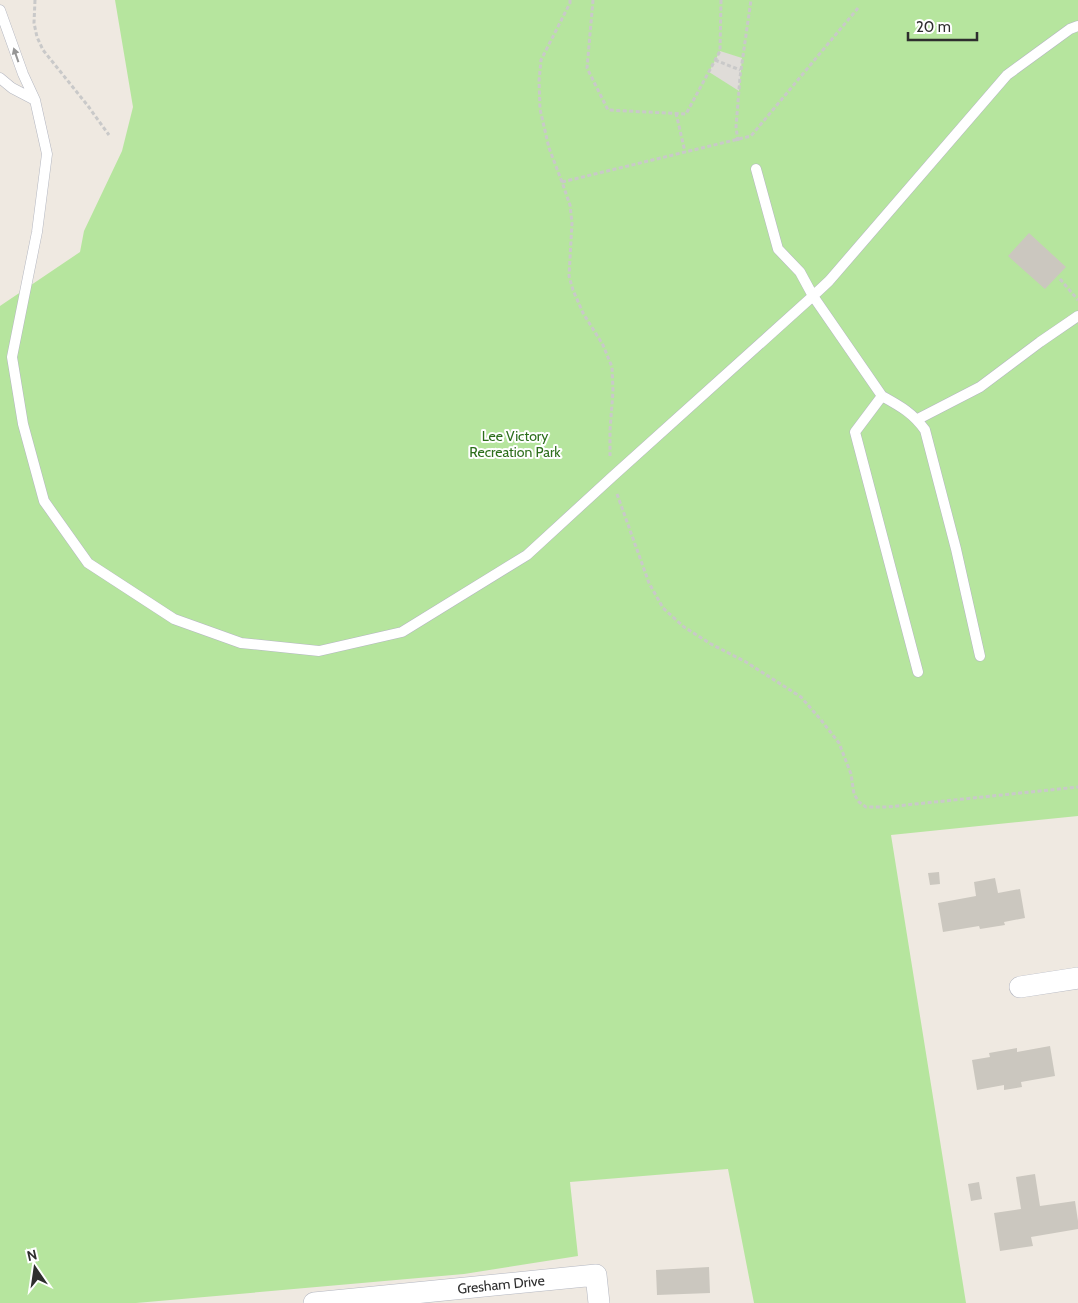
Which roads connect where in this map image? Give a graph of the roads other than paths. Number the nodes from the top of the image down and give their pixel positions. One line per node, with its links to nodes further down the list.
1 (0, 10): 4 (lane, one-way to 1)
2 (1078, 26): 6 (lane)
3 (0, 78): 4 (lane)
4 (34, 100): 6 (lane)
5 (756, 169): 6 (lane)
6 (813, 296): 8 (lane)
7 (1078, 316): 9 (lane)
8 (882, 396): 9 (lane); 11 (lane)
9 (918, 420): 10 (lane)
10 (980, 656)
11 (918, 672)
12 (1078, 978): 13 (street)
13 (1020, 987)
14 (314, 1303): 15 (street, Gresham Drive)
15 (599, 1303)

